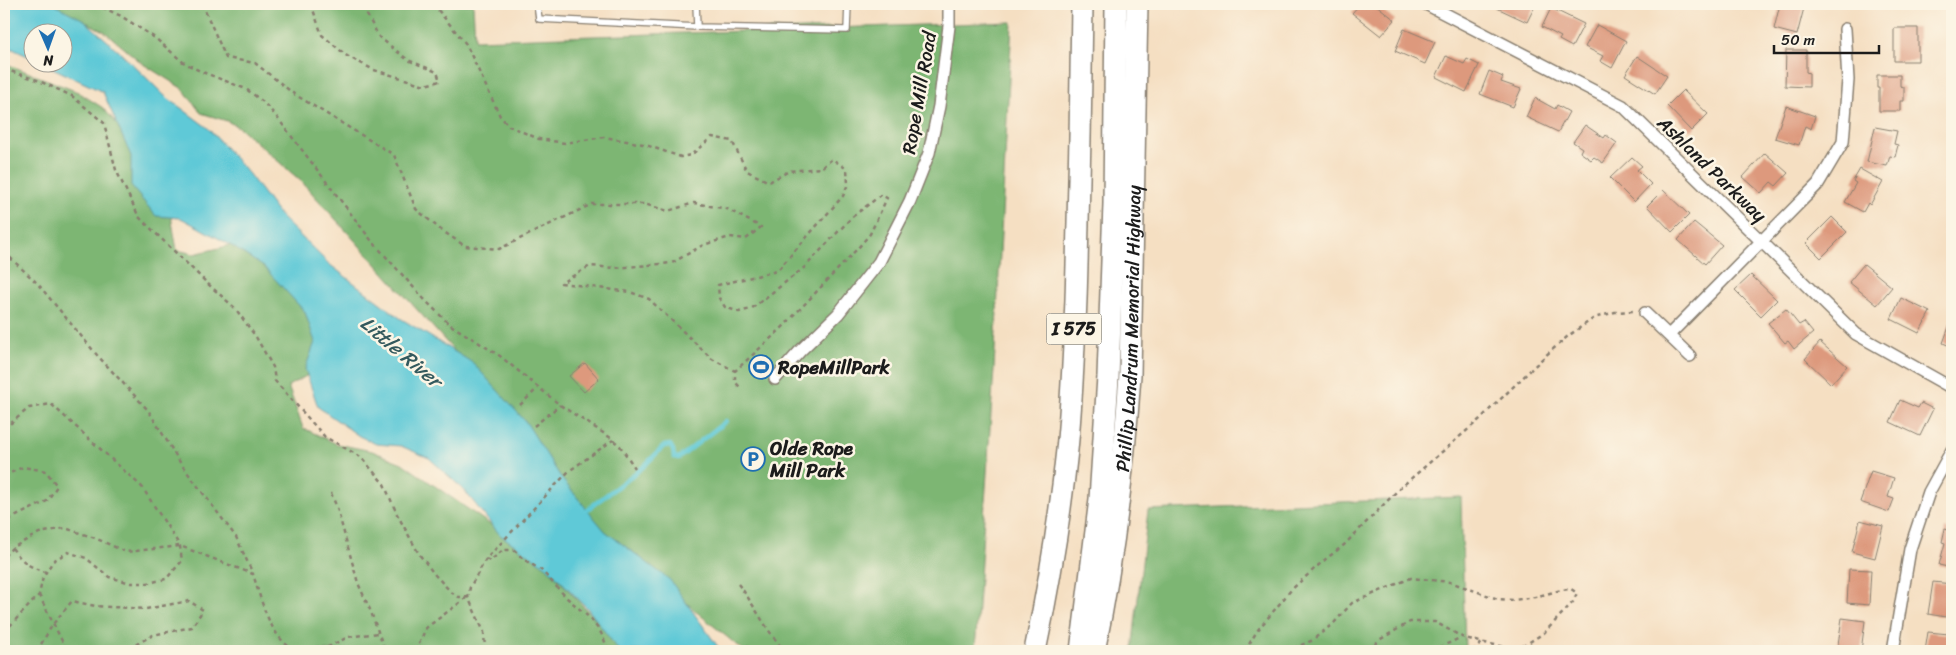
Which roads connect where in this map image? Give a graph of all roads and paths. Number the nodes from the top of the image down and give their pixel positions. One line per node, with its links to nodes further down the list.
1 (95, 4): 24 (path)
2 (202, 4): 22 (path)
3 (311, 4): 4 (path)
4 (369, 4)
5 (433, 4): 22 (path)
6 (538, 4): 14 (lane)
7 (696, 4): 14 (lane)
8 (848, 4): 14 (lane)
9 (949, 4): 23 (street, Rope Mill Road)
10 (1082, 4): 61 (highway, I 575)
11 (1116, 4): 62 (highway)
12 (1137, 4): 63 (highway, Phillip Landrum Memorial Highway)
13 (1426, 4): 17 (street, Ashland Parkway)
14 (696, 27)
15 (1845, 29): 17 (street)
16 (4, 69): 45 (path)
17 (1760, 241): 20 (street); 25 (street, Ashland Parkway)
18 (4, 252): 42 (path)
19 (1646, 313): 20 (street); 64 (path)
20 (1669, 335): 21 (street)
21 (1690, 356)
22 (735, 371): 26 (path)
23 (776, 379)
24 (538, 388): 27 (path); 28 (path)
25 (1952, 388)
26 (742, 389)
27 (520, 405)
28 (560, 405): 29 (path); 31 (path)
29 (534, 426)
30 (4, 428): 37 (path)
31 (613, 440): 33 (path); 40 (path)
32 (1952, 450): 69 (street)
33 (635, 468)
34 (4, 476): 36 (path)
35 (331, 493): 48 (path)
36 (4, 522)
37 (180, 546): 38 (path); 41 (path); 42 (path)
38 (12, 548): 39 (path); 41 (path)
39 (4, 556)
40 (486, 559): 45 (path); 59 (path)
41 (46, 572): 44 (path)
42 (252, 574): 54 (path)
43 (738, 584): 60 (path)
44 (39, 595): 46 (path); 47 (path)
45 (468, 597): 57 (path); 58 (path)
46 (53, 624): 51 (path); 52 (path); 53 (path)
47 (4, 632)
48 (378, 634): 55 (path); 56 (path)
49 (1461, 636): 50 (path); 66 (path); 67 (path)
50 (1483, 643): 65 (path); 68 (path)
51 (37, 651)
52 (67, 651)
53 (133, 651)
54 (297, 651)
55 (312, 651)
56 (385, 651)
57 (423, 651)
58 (485, 651)
59 (609, 651)
60 (785, 651)
61 (1035, 651)
62 (1081, 651)
63 (1094, 651)
64 (1245, 651)
65 (1286, 651)
66 (1368, 651)
67 (1432, 651)
68 (1472, 651)
69 (1893, 651)

